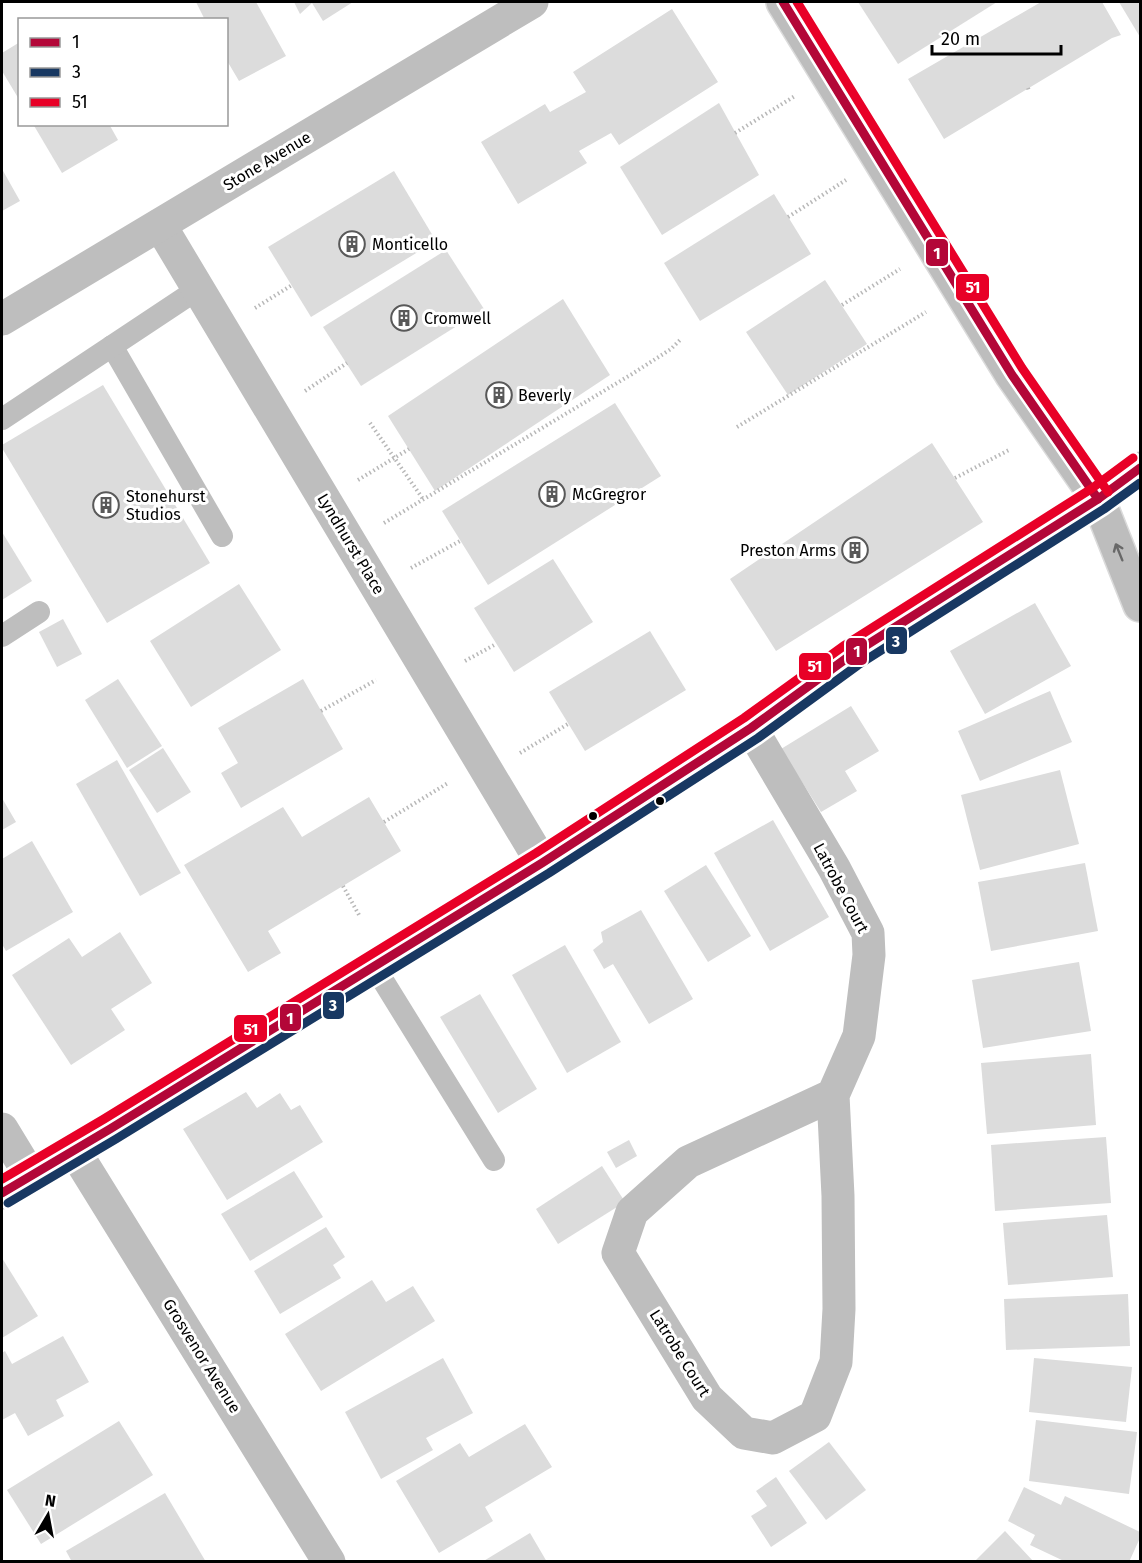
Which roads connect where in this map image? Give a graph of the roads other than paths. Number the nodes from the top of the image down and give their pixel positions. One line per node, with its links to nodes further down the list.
1 (532, 2): 3 (street, Stone Avenue)
2 (783, 2): 9 (main road)
3 (160, 225): 4 (street, Lyndhurst Place); 5 (street, Stone Avenue)
4 (198, 289): 6 (lane); 15 (street, Lyndhurst Place)
5 (2, 319)
6 (112, 346): 7 (lane); 10 (lane)
7 (2, 419)
8 (1140, 468): 9 (main road)
9 (1098, 500): 11 (main road, one-way to 9); 14 (main road)
10 (222, 536)
11 (1140, 605)
12 (39, 612): 13 (lane)
13 (2, 636)
14 (751, 728): 15 (main road); 17 (street, Latrobe Court)
15 (542, 862): 16 (main road)
16 (374, 966): 19 (main road); 20 (lane)
17 (833, 1095): 17 (street, Latrobe Court)
18 (2, 1129): 21 (street)
19 (74, 1150): 21 (main road); 23 (street, Grosvenor Avenue)
20 (495, 1160)
21 (30, 1175): 22 (main road)
22 (2, 1193)
23 (329, 1562)

